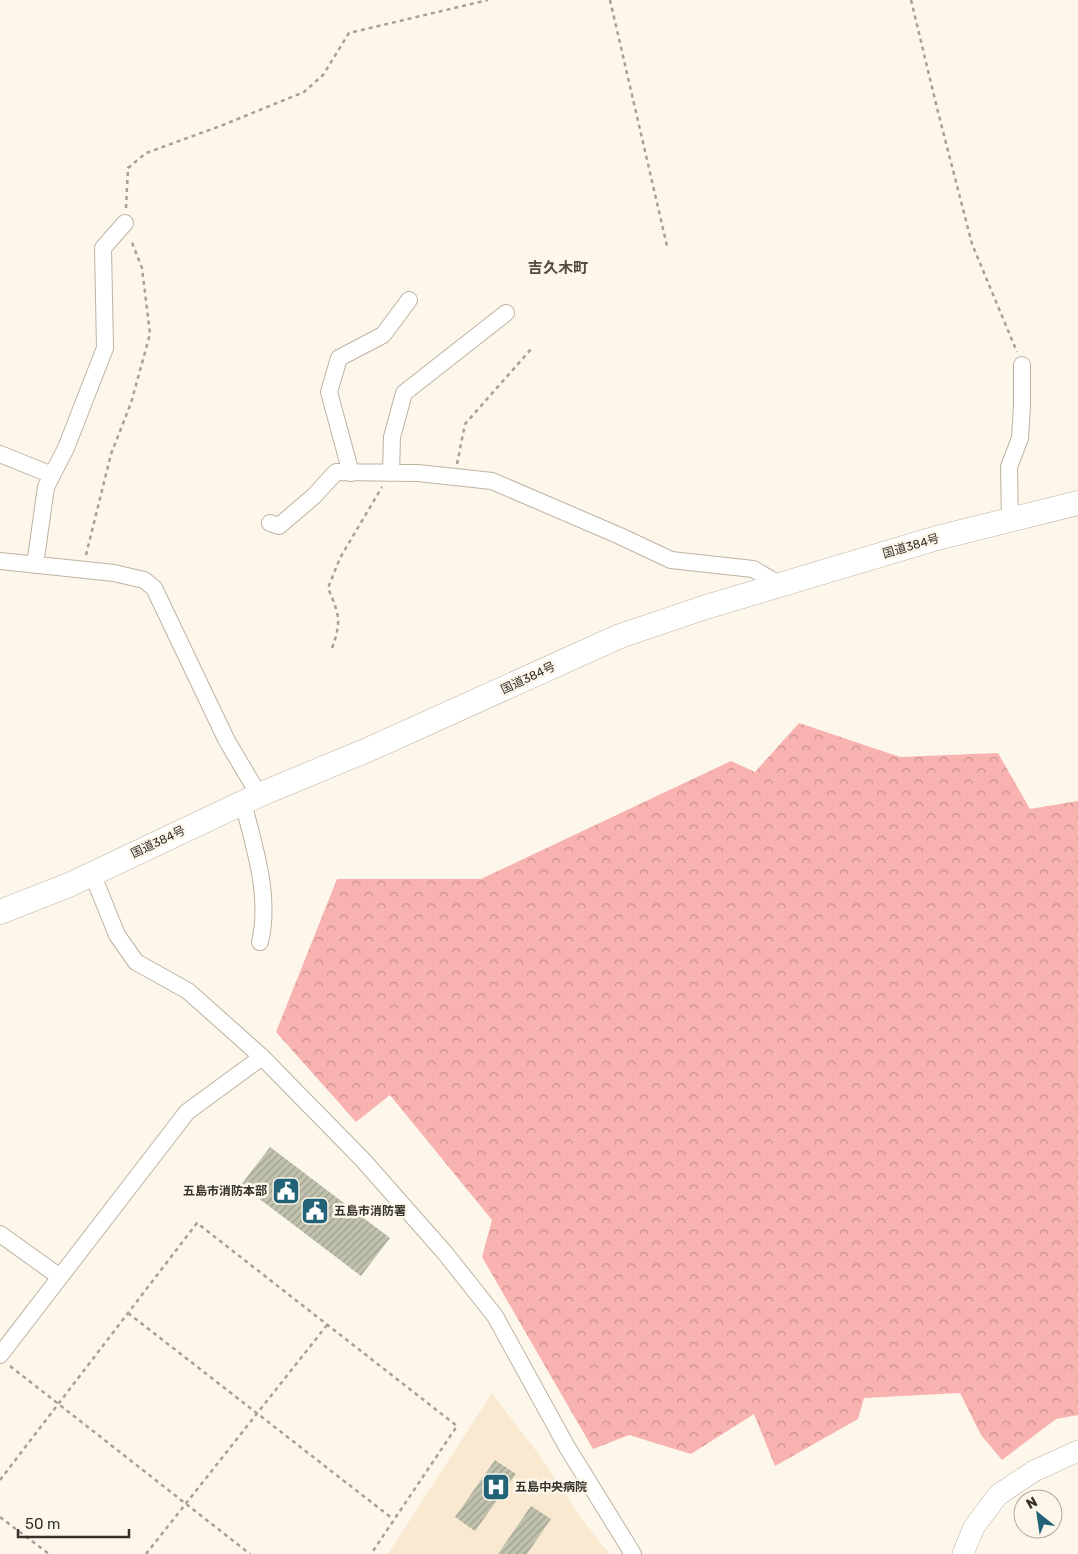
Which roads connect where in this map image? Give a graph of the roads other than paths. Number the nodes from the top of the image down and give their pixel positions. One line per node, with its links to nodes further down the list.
1 (125, 223): 8 (street)
2 (409, 300): 6 (street)
3 (506, 313): 7 (street)
4 (1022, 365): 10 (street)
5 (0, 454): 8 (street)
6 (351, 472): 7 (street); 11 (street)
7 (391, 473): 14 (street)
8 (52, 475): 13 (street)
9 (1078, 503): 10 (highway, 国道384号)
10 (1010, 521): 14 (highway, 国道384号)
11 (270, 523)
12 (0, 561): 13 (street)
13 (35, 565): 15 (street)
14 (781, 585): 15 (highway, 国道384号)
15 (251, 799): 16 (highway, 国道384号); 18 (street)
16 (92, 873): 17 (highway, 国道384号); 19 (street)
17 (0, 912)
18 (260, 942)
19 (262, 1057): 21 (street); 24 (street)
20 (0, 1234): 21 (street)
21 (60, 1277): 22 (street)
22 (5, 1360)
23 (1078, 1451): 25 (main road)
24 (633, 1554)
25 (963, 1554)

